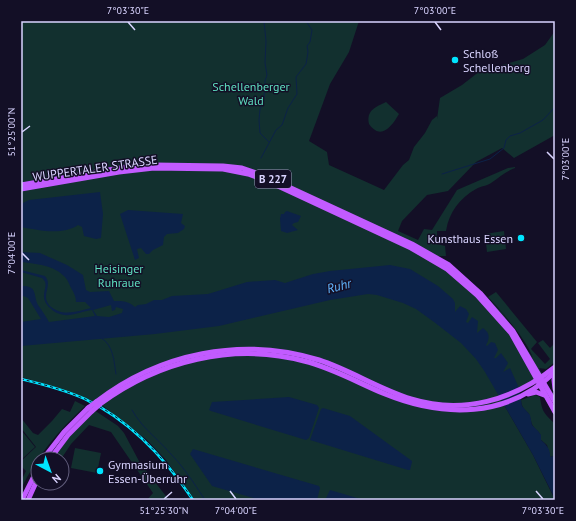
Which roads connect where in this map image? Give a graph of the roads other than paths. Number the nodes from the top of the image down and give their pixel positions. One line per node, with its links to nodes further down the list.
1 (21, 185): 3 (main road, WUPPERTALER STRASSE / B 227)
2 (21, 189): 5 (main road, WUPPERTALER STRASSE / B 227)
3 (536, 368): 4 (main road); 5 (main road, WUPPERTALER STRASSE / B 227)
4 (554, 371): 5 (main road); 6 (main road)
5 (540, 381): 7 (main road); 8 (main road, WUPPERTALER STRASSE / B 227); 9 (main road, WUPPERTALER STRASSE / B 227)
6 (555, 389)
7 (528, 391): 8 (main road); 10 (main road); 10 (main road)
8 (544, 395): 12 (main road, WUPPERTALER STRASSE / B 227)
9 (555, 402)
10 (419, 403): 11 (main road, bridge)
11 (90, 409): 13 (main road); 14 (main road)
12 (555, 412)
13 (49, 451)
14 (56, 451)
15 (30, 484): 16 (main road)
16 (22, 500)

